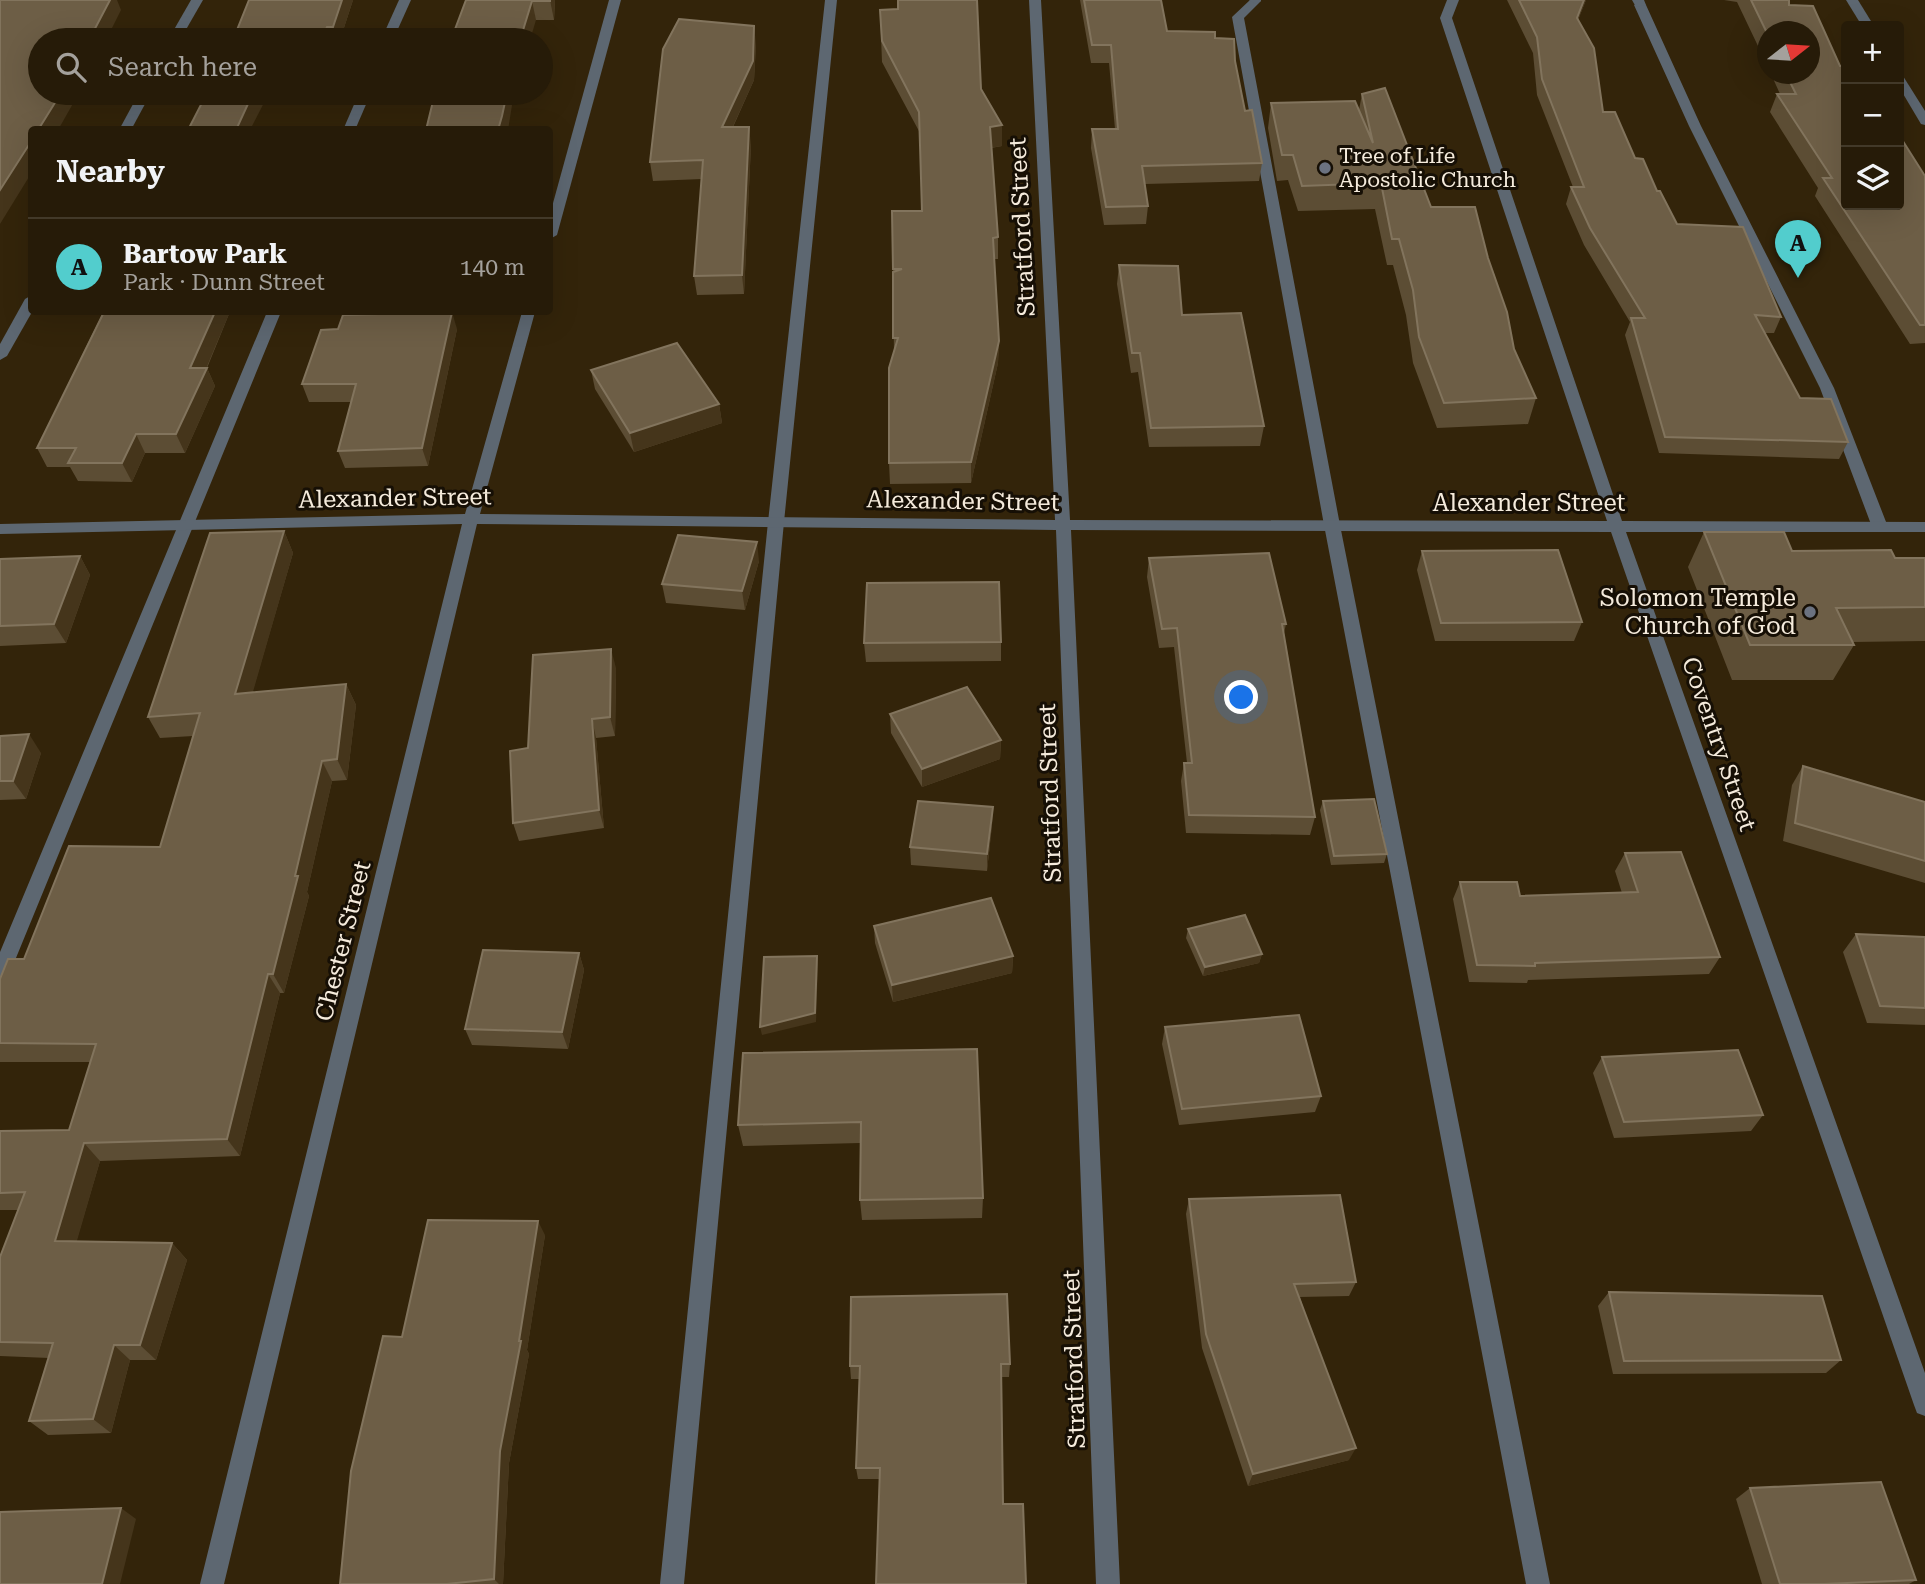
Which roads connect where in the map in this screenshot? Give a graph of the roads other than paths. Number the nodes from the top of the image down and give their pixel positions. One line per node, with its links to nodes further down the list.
1 (197, 0): 11 (street)
2 (405, 0): 12 (street)
3 (615, 0): 19 (street)
4 (831, 0): 25 (street)
5 (1035, 0): 27 (street, Stratford Street)
6 (1255, 0): 28 (street)
7 (1453, 0): 29 (street, Coventry Street)
8 (1852, 0): 10 (street)
9 (1639, 3): 30 (street)
10 (1865, 21)
11 (181, 28)
12 (392, 28)
13 (1903, 84): 16 (street)
14 (139, 105): 17 (street)
15 (360, 105): 18 (street)
16 (1925, 121)
17 (127, 126)
18 (351, 126)
19 (553, 224)
20 (28, 306): 23 (street)
21 (273, 315): 26 (street)
22 (527, 315): 24 (street, Chester Street)
23 (0, 356)
24 (471, 519): 25 (street, Alexander Street); 26 (street, Alexander Street); 35 (street, Chester Street)
25 (776, 522): 27 (street, Alexander Street); 36 (street)
26 (186, 525): 32 (street, Alexander Street); 33 (street)
27 (1063, 525): 28 (street, Alexander Street); 37 (street, Stratford Street)
28 (1332, 525): 29 (street, Alexander Street); 38 (street)
29 (1616, 525): 30 (street, Alexander Street); 34 (street, Coventry Street)
30 (1880, 527): 31 (street, Alexander Street)
31 (1925, 527)
32 (0, 529)
33 (0, 975)
34 (1925, 1405)
35 (212, 1584)
36 (672, 1584)
37 (1108, 1584)
38 (1538, 1584)

